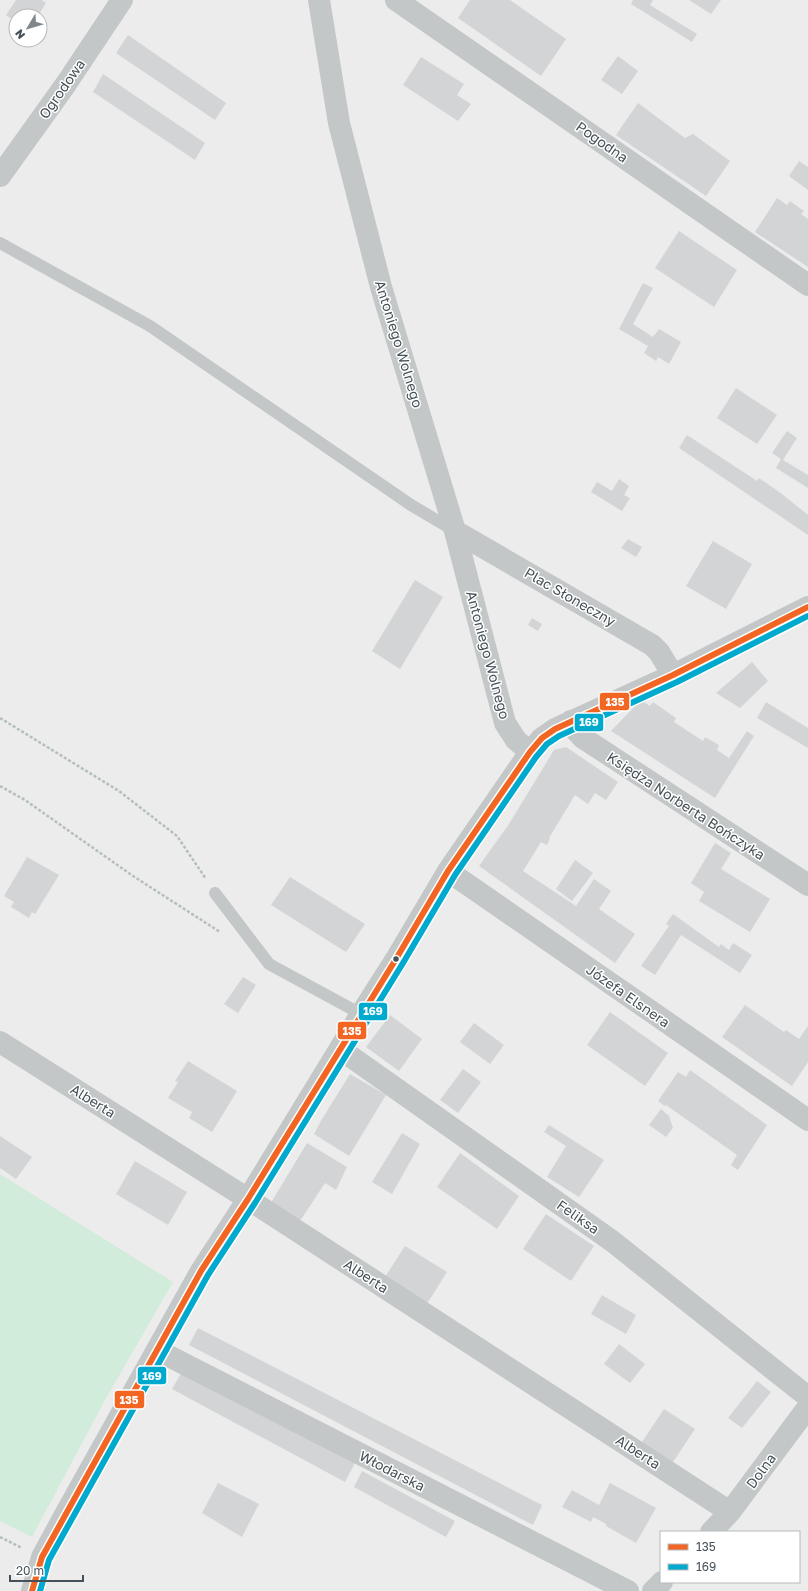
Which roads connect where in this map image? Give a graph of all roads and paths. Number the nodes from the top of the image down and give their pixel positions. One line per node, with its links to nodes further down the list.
1 (122, 0): 4 (street, Ogrodowa)
2 (319, 0): 7 (street, Antoniego Wolnego)
3 (396, 0): 6 (street, Pogodna)
4 (0, 176)
5 (0, 243): 7 (lane)
6 (808, 285)
7 (455, 531): 9 (street, Plac Słoneczny); 12 (street, Antoniego Wolnego)
8 (808, 607): 9 (street)
9 (673, 676): 11 (street)
10 (0, 718): 16 (path)
11 (571, 721): 12 (street); 15 (street, Księdza Norberta Bończyka)
12 (530, 752): 14 (street)
13 (0, 786): 17 (path)
14 (448, 871): 18 (street); 21 (street, Józefa Elsnera)
15 (808, 885)
16 (215, 892): 18 (lane)
17 (224, 934)
18 (361, 1014): 20 (street)
19 (0, 1042): 22 (street, Alberta)
20 (340, 1049): 22 (street); 24 (street, Feliksa)
21 (808, 1120)
22 (248, 1199): 23 (street); 26 (street, Alberta)
23 (157, 1350): 29 (street); 30 (street, Włodarska)
24 (808, 1398)
25 (808, 1407): 26 (street, Dolna)
26 (730, 1512): 27 (street, Dolna)
27 (712, 1531)
28 (661, 1583): 31 (street)
29 (32, 1591)
30 (628, 1591)
31 (653, 1591)

